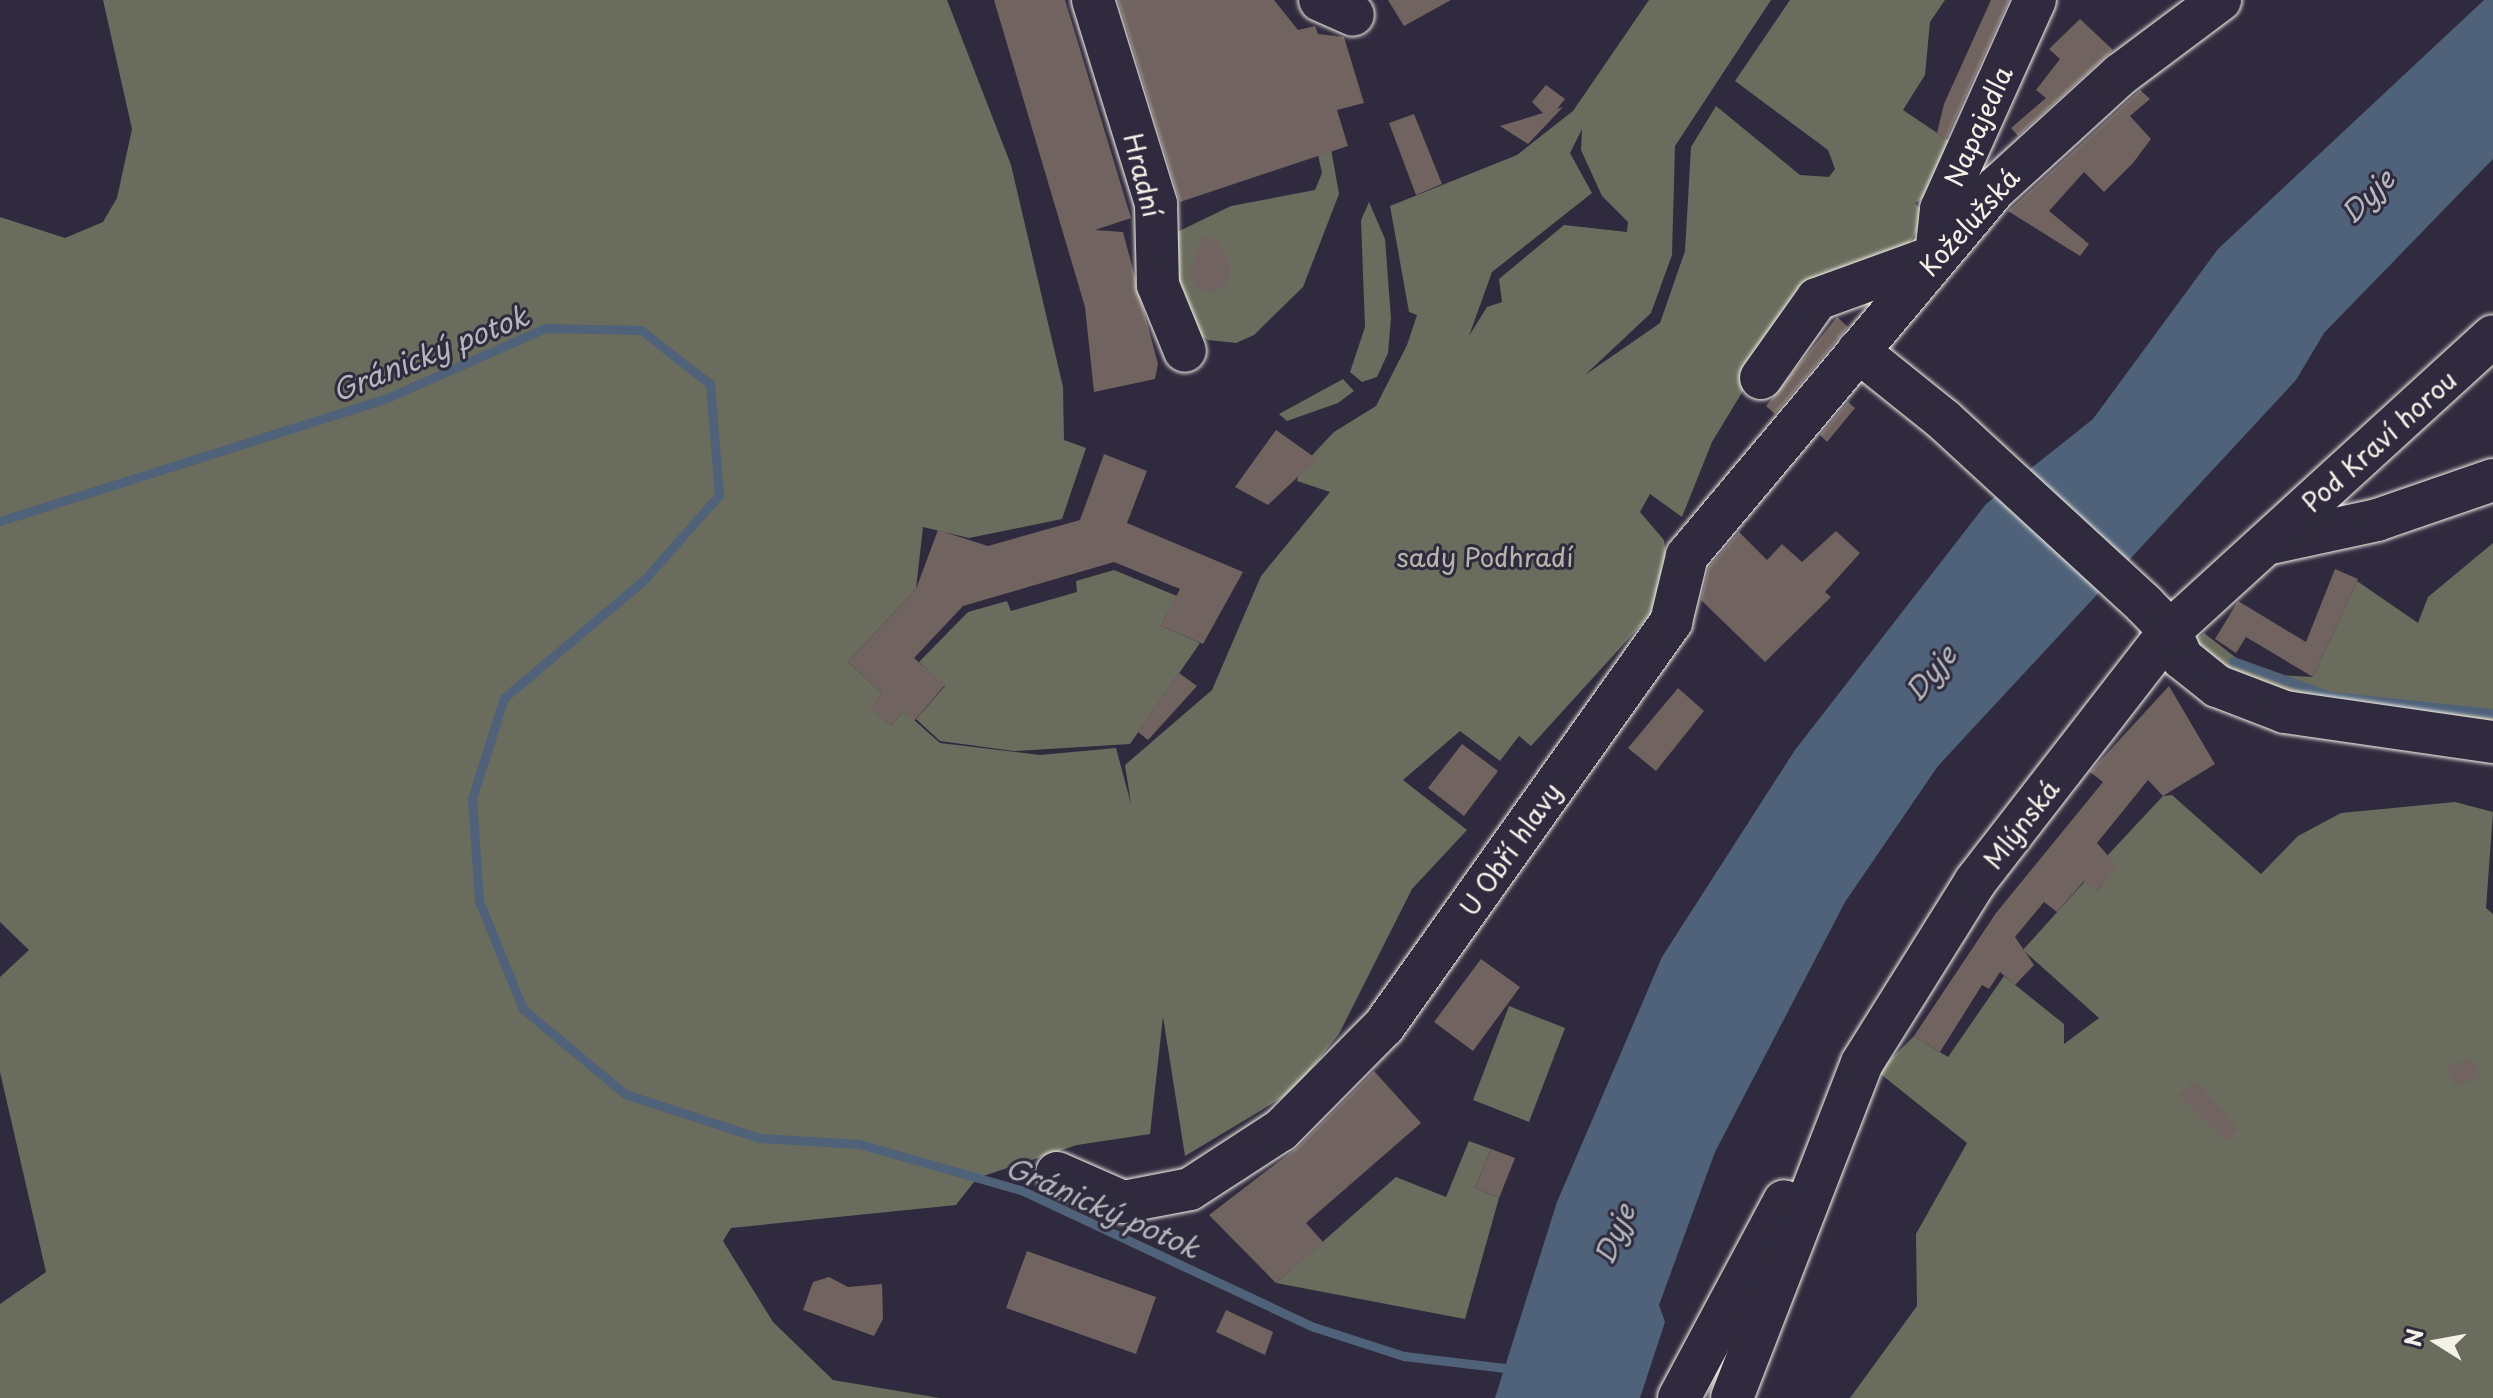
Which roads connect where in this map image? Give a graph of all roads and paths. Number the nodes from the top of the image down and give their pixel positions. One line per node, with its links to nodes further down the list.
1 (1093, 0): 6 (street, Hradní)
2 (2035, 0): 4 (street, Napajedla)
3 (2220, 0): 4 (street, Koželužská)
4 (1936, 256): 7 (street, Koželužská); 8 (street)
5 (2493, 336): 10 (street, Pod Kraví horou)
6 (1185, 351)
7 (1858, 351): 11 (street); 14 (street, U Obří hlavy)
8 (1761, 378)
9 (2493, 480): 10 (street)
10 (2265, 544): 11 (street, Pod Kraví horou)
11 (2157, 617): 12 (street); 13 (street, Mlýnská)
12 (2493, 742)
13 (1824, 1159): 15 (street); 16 (street, Mlýnská)
14 (1057, 1173)
15 (1679, 1398)
16 (1732, 1398)

